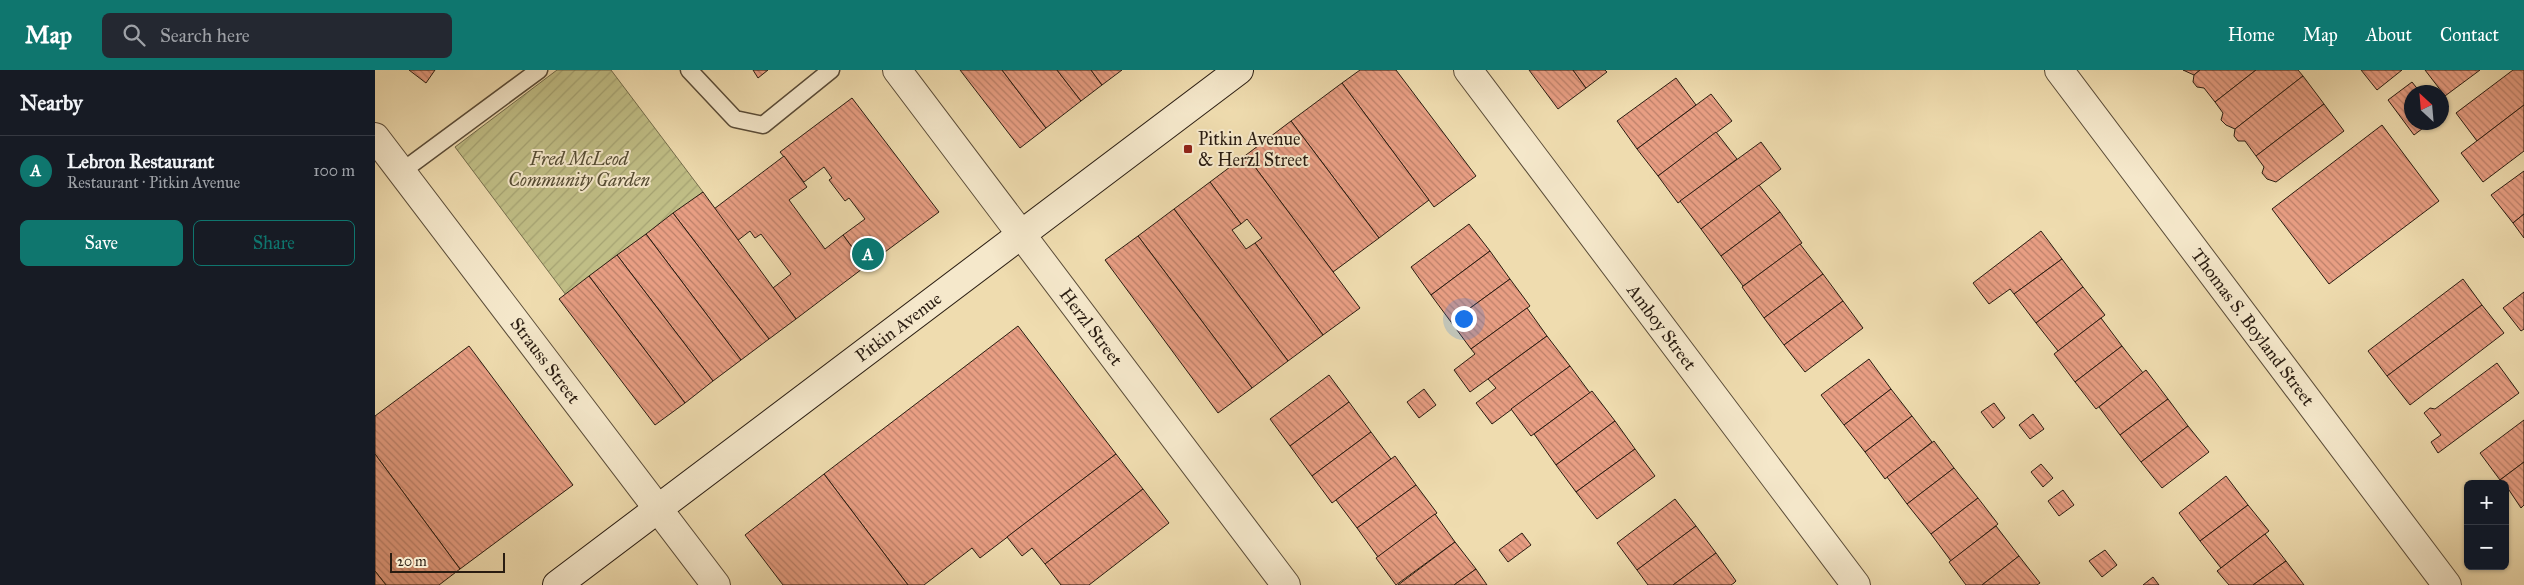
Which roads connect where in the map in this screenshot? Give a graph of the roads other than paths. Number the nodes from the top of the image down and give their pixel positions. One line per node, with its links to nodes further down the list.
1 (539, 70): 9 (lane)
2 (689, 70): 3 (lane)
3 (831, 70)
4 (897, 70): 10 (street, Herzl Street)
5 (1239, 70): 10 (street, Pitkin Avenue)
6 (1468, 70): 15 (street, Amboy Street)
7 (2059, 70): 16 (street, Thomas S. Boyland Street)
8 (375, 137): 9 (street, Strauss Street)
9 (401, 172): 11 (street, Strauss Street)
10 (1021, 234): 11 (street, Pitkin Avenue); 14 (street, Herzl Street)
11 (659, 509): 12 (street, Pitkin Avenue); 13 (street, Strauss Street)
12 (557, 585)
13 (716, 585)
14 (1286, 585)
15 (1856, 585)
16 (2447, 585)

